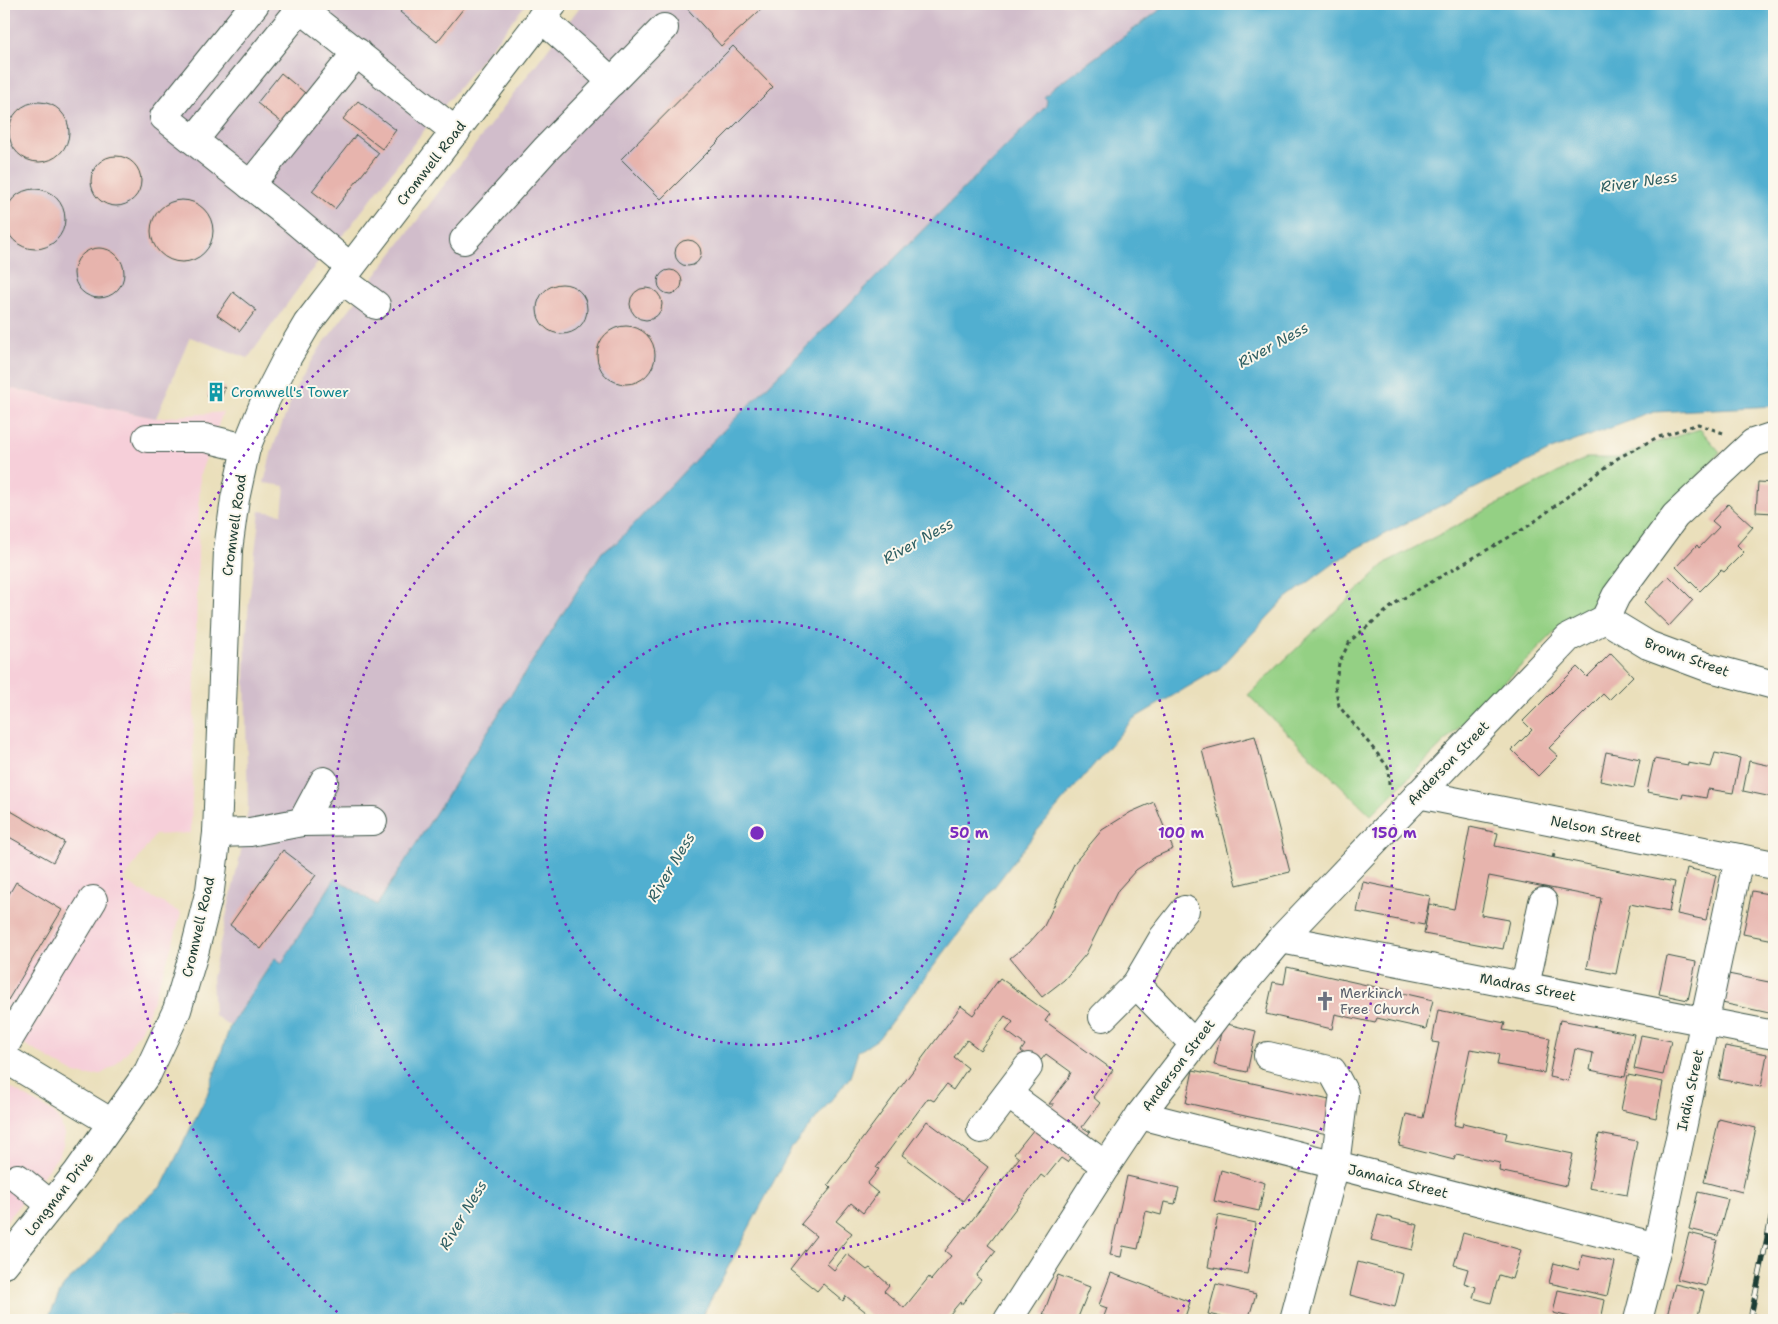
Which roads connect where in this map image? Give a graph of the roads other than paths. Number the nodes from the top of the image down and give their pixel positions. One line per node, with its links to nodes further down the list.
1 (255, 4): 8 (street)
2 (308, 8): 5 (street); 8 (street)
3 (547, 11): 6 (street); 7 (street, Cromwell Road)
4 (664, 28): 6 (street)
5 (356, 52): 7 (street); 9 (street)
6 (612, 82): 10 (street)
7 (456, 132): 11 (street, Cromwell Road)
8 (194, 140): 9 (street)
9 (250, 185): 11 (street)
10 (464, 240)
11 (346, 273): 12 (street); 15 (street, Cromwell Road)
12 (376, 305)
13 (147, 438): 15 (street)
14 (1764, 439): 16 (street)
15 (246, 448): 22 (street, Cromwell Road)
16 (1605, 619): 17 (street, Brown Street); 19 (street, Anderson Street)
17 (1774, 684)
18 (324, 781): 21 (street)
19 (1418, 794): 23 (street, Nelson Street); 28 (street, Anderson Street)
20 (373, 821): 21 (street)
21 (302, 822): 22 (street)
22 (217, 833): 41 (street, Cromwell Road)
23 (1739, 858): 24 (street, Nelson Street); 32 (street, India Street)
24 (1774, 865)
25 (93, 900): 35 (street)
26 (1544, 902): 30 (street)
27 (1185, 910): 29 (street)
28 (1282, 939): 30 (street, Madras Street); 34 (street, Anderson Street)
29 (1136, 984): 31 (street); 34 (street)
30 (1525, 986): 32 (street, Madras Street)
31 (1103, 1017)
32 (1704, 1021): 33 (street, Madras Street); 47 (street, India Street)
33 (1774, 1035)
34 (1194, 1043): 40 (street, Anderson Street)
35 (4, 1047)
36 (1268, 1056): 43 (street)
37 (4, 1058): 41 (street)
38 (1028, 1067): 39 (street)
39 (1008, 1094): 42 (street); 44 (street)
40 (1140, 1115): 43 (street, Jamaica Street); 44 (street, Anderson Street)
41 (112, 1123): 46 (street, Longman Drive)
42 (982, 1129)
43 (1335, 1165): 47 (street, Jamaica Street); 50 (street)
44 (1106, 1166): 49 (street, Anderson Street)
45 (18, 1178): 46 (street)
46 (51, 1204): 48 (street, Longman Drive)
47 (1657, 1247): 51 (street, India Street)
48 (4, 1264)
49 (1008, 1320)
50 (1294, 1320)
51 (1638, 1320)

